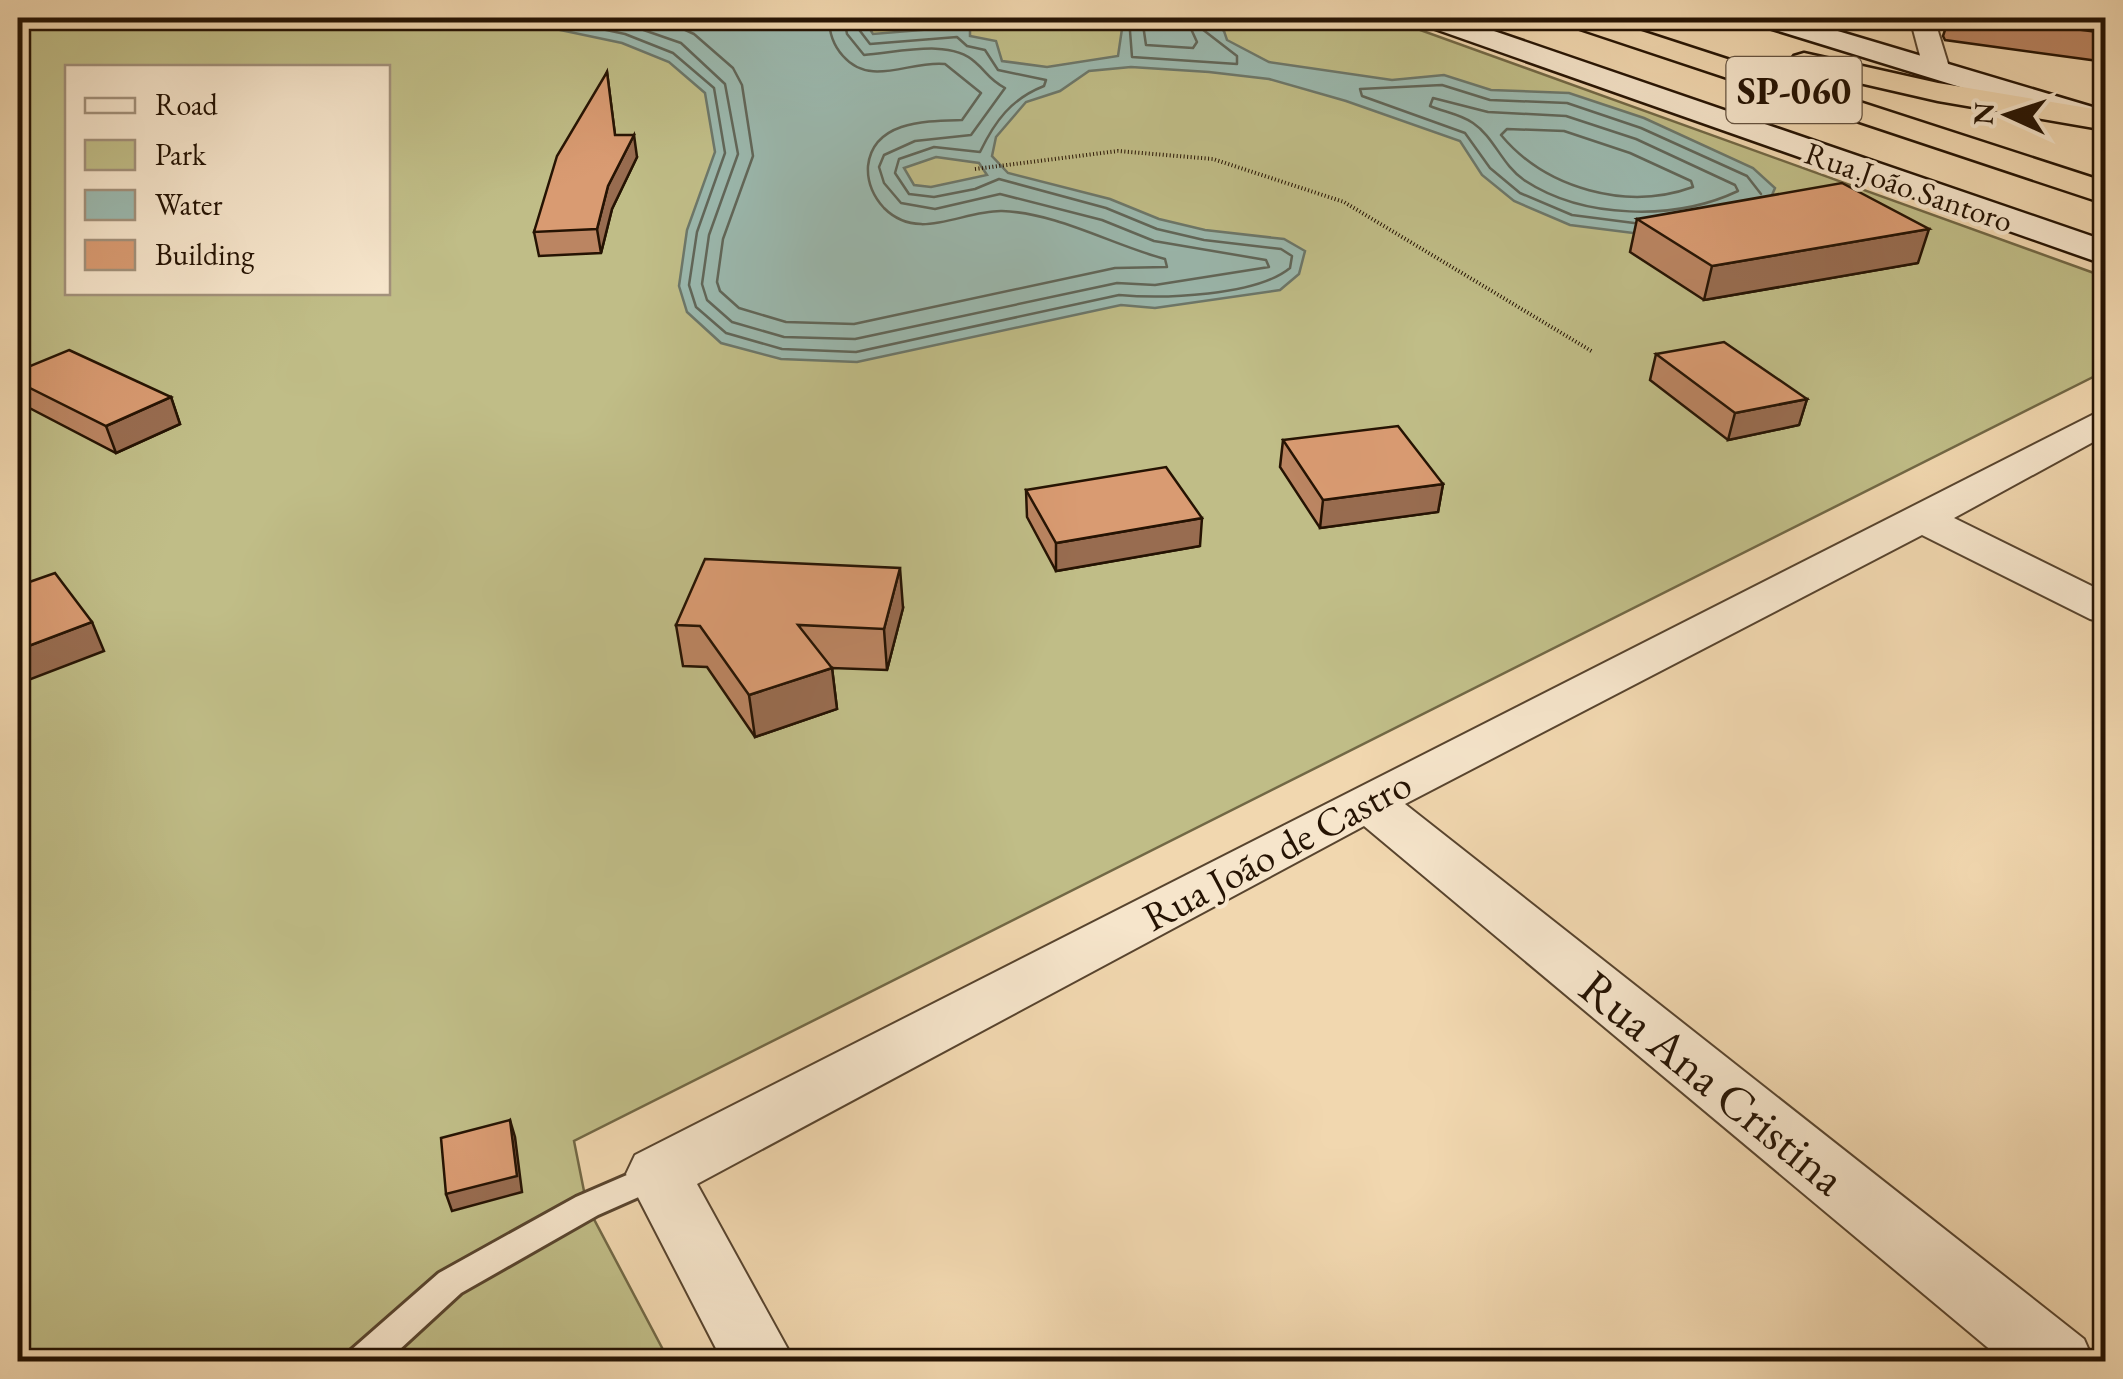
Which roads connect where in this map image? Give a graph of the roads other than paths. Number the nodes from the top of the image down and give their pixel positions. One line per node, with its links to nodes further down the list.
1 (1431, 18): 13 (street, Rua João Santoro)
2 (1575, 18): 9 (highway, SP-060)
3 (1636, 18): 6 (highway, SP-060)
4 (1766, 18): 7 (street)
5 (1922, 18): 7 (street)
6 (1706, 40): 8 (highway); 10 (highway, SP-060)
7 (1936, 67): 8 (street)
8 (2106, 121)
9 (2012, 163): 11 (highway, SP-060); 12 (highway)
10 (2106, 170)
11 (2106, 194)
12 (2106, 214)
13 (2106, 254)
14 (2106, 419): 15 (street, Rua João de Castro)
15 (1922, 519): 16 (street); 17 (street, Rua João de Castro)
16 (2106, 610)
17 (1368, 802): 18 (street, Rua João de Castro); 21 (street, Rua Ana Cristina)
18 (658, 1174): 19 (lane, Rua João de Castro); 20 (street)
19 (362, 1362)
20 (760, 1362)
21 (2059, 1362)

